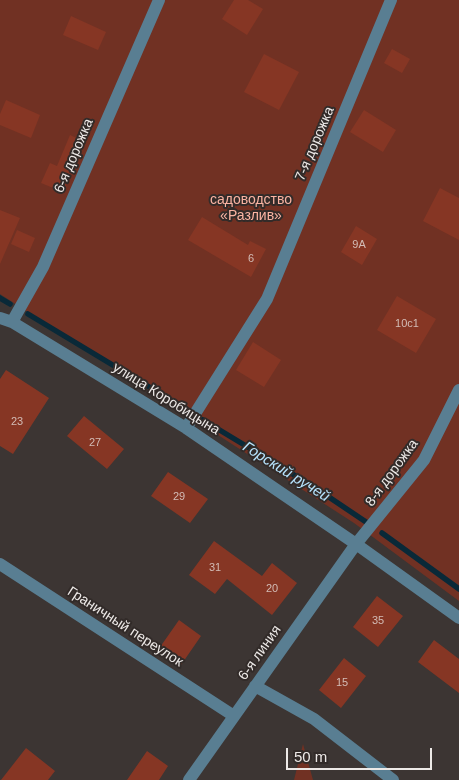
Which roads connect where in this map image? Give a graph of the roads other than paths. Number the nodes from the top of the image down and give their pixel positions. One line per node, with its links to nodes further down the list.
1 (159, 0): 3 (street, 6-я дорожка)
2 (391, 0): 5 (street, 7-я дорожка)
3 (5, 323): 5 (street, улица Коробицына)
4 (459, 390): 6 (street, 8-я дорожка)
5 (186, 428): 6 (street, улица Коробицына)
6 (356, 544): 8 (street, улица Коробицына); 9 (street, 6-я линия)
7 (0, 564): 10 (street, Граничный переулок)
8 (459, 618)
9 (255, 686): 10 (street, 6-я линия); 12 (street)
10 (234, 716): 11 (street, 6-я линия)
11 (189, 780)
12 (393, 780)

